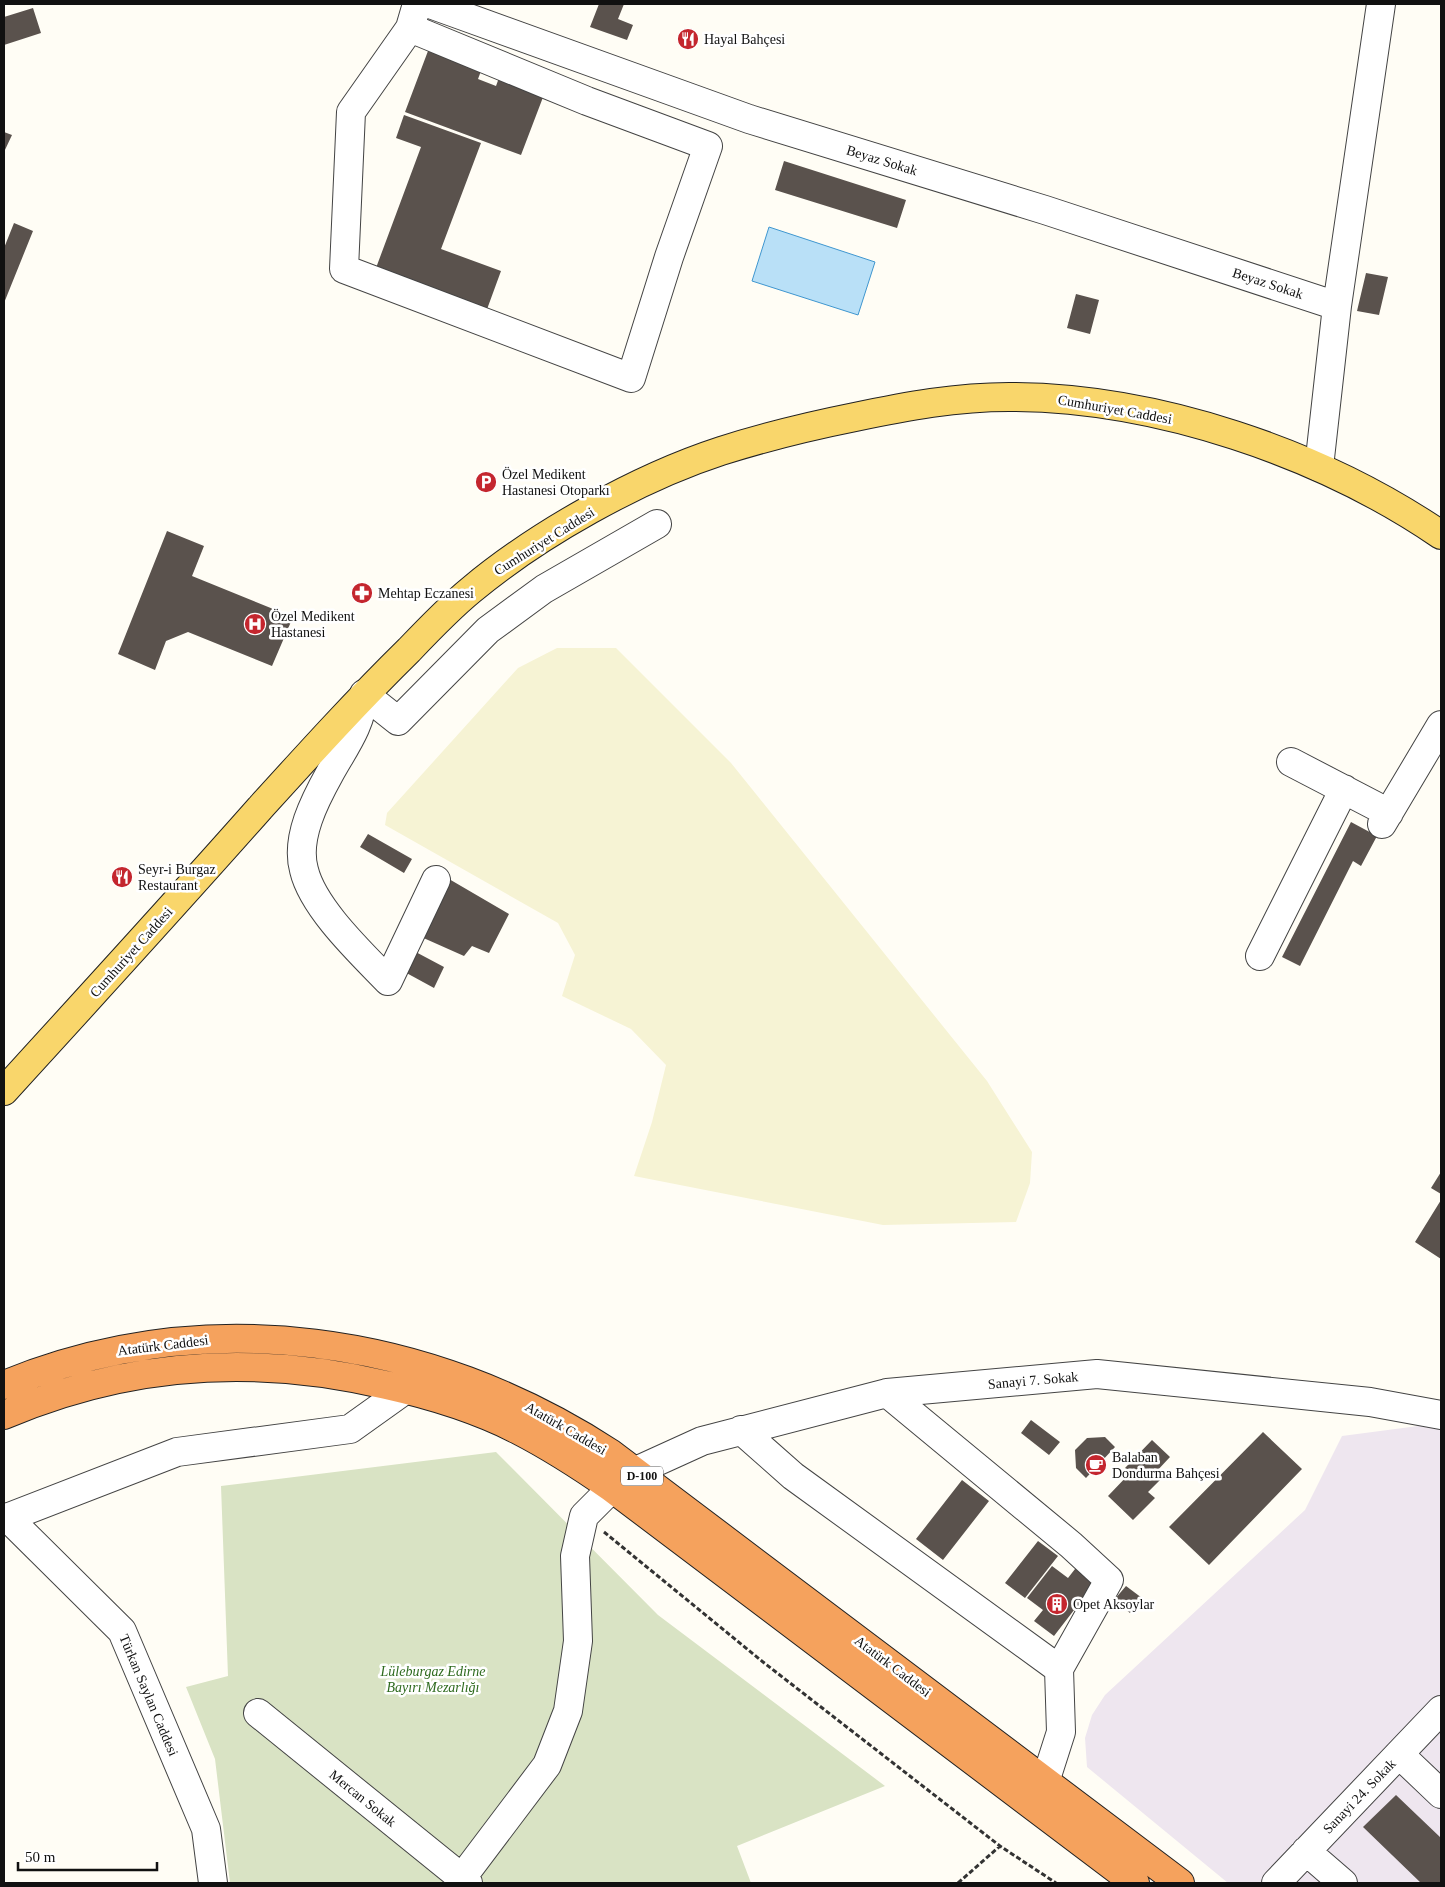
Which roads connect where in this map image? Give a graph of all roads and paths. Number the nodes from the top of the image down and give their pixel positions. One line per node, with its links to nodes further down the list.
1 (430, 4): 4 (street, Beyaz Sokak)
2 (1381, 4): 4 (street)
3 (413, 16): 3 (street)
4 (1337, 306): 5 (street)
5 (1319, 467): 7 (main road, Cumhuriyet Caddesi); 8 (main road, Cumhuriyet Caddesi)
6 (657, 524): 8 (street)
7 (1441, 535)
8 (364, 694): 12 (street); 14 (main road, Cumhuriyet Caddesi)
9 (1441, 725): 11 (street)
10 (1291, 762): 11 (street)
11 (1344, 789): 13 (street)
12 (436, 880)
13 (1260, 956)
14 (4, 1091)
15 (4, 1385): 21 (highway, Atatürk Caddesi / D-100)
16 (406, 1390): 18 (highway, Atatürk Caddesi / D-100); 22 (highway, Atatürk Caddesi / D-100); 24 (street)
17 (887, 1393): 19 (street, Sanayi 7. Sokak); 20 (street, Sanayi 7. Sokak); 25 (street)
18 (4, 1415)
19 (1441, 1415)
20 (741, 1430): 21 (street, Sanayi 7. Sokak); 25 (street)
21 (636, 1472): 29 (highway, Atatürk Caddesi / D-100)
22 (612, 1488): 23 (street); 37 (highway, Atatürk Caddesi / D-100)
23 (584, 1516): 31 (path); 33 (street)
24 (5, 1518): 34 (street, Türkan Saylan Caddesi)
25 (1059, 1669): 29 (street)
26 (1441, 1710): 28 (street, Sanayi 24. Sokak)
27 (258, 1713): 33 (street, Mercan Sokak)
28 (1399, 1754): 30 (street); 32 (street, Sanayi 24. Sokak)
29 (1045, 1782): 38 (highway, Atatürk Caddesi / D-100)
30 (1441, 1794)
31 (1000, 1846): 35 (path); 36 (path)
32 (1306, 1851): 39 (street, Sanayi 24. Sokak); 40 (street)
33 (463, 1882)
34 (213, 1883)
35 (958, 1883)
36 (1056, 1883)
37 (1135, 1883)
38 (1180, 1883)
39 (1276, 1883)
40 (1343, 1883)

